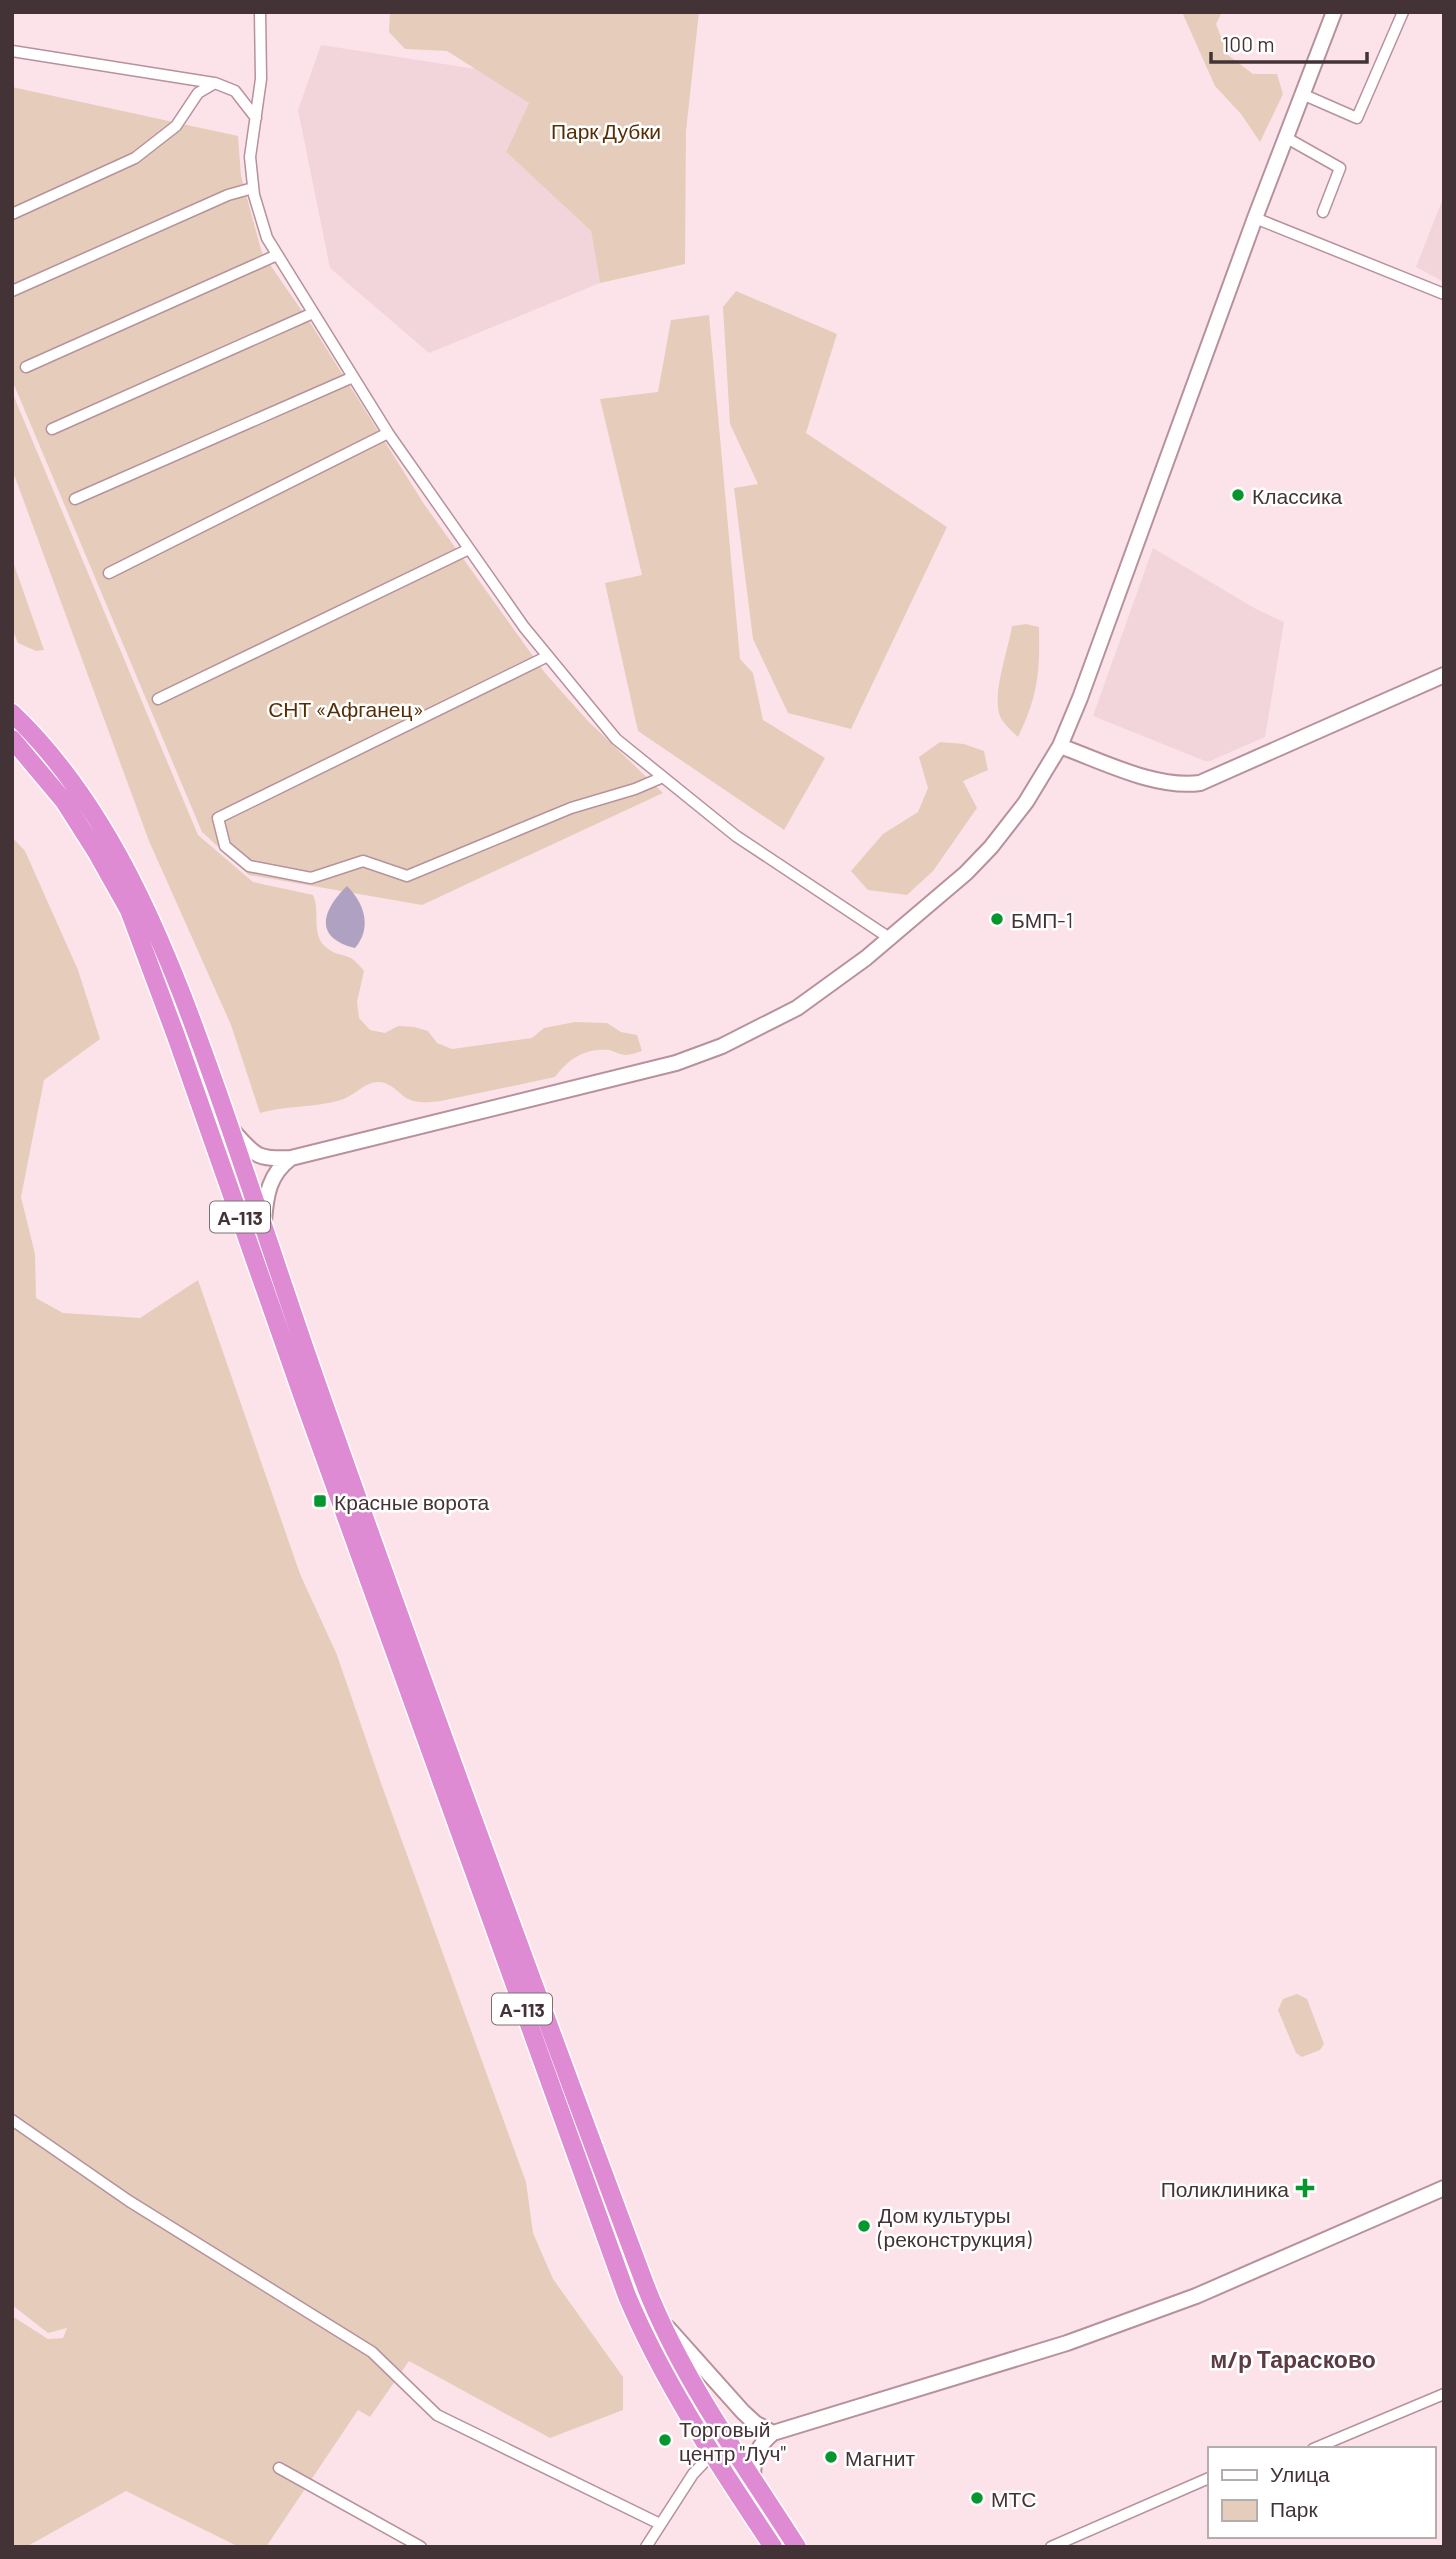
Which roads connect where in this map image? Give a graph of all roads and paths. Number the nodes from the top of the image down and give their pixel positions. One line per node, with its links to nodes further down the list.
1 (260, 12): 7 (street)
2 (1334, 12): 6 (street)
3 (1404, 12): 6 (street)
4 (12, 51): 5 (street)
5 (215, 83): 7 (street); 11 (street)
6 (1302, 94): 8 (street)
7 (256, 118): 9 (street)
8 (1286, 137): 10 (street); 12 (street)
9 (253, 188): 13 (street); 14 (street)
10 (1323, 212)
11 (12, 214)
12 (1255, 218): 15 (street); 29 (street)
13 (277, 255): 16 (street); 17 (street)
14 (12, 291)
15 (1444, 294)
16 (313, 313): 18 (street); 19 (street)
17 (26, 367)
18 (353, 377): 20 (street); 21 (street)
19 (52, 429)
20 (388, 433): 22 (street); 23 (street)
21 (75, 499)
22 (469, 549): 24 (street); 26 (street)
23 (109, 573)
24 (548, 656): 30 (street); 30 (street)
25 (1444, 675): 29 (street)
26 (158, 699)
27 (12, 713): 32 (highway, А-113)
28 (12, 739): 41 (highway, А-113)
29 (1060, 746): 31 (street)
30 (663, 777): 31 (street)
31 (891, 939): 33 (street)
32 (231, 1129): 33 (street); 34 (highway, А-113)
33 (291, 1158): 34 (street)
34 (263, 1224): 37 (highway, А-113)
35 (12, 2120): 45 (street)
36 (1444, 2188): 39 (street)
37 (653, 2306): 39 (street); 43 (highway, А-113)
38 (1444, 2393): 40 (street)
39 (773, 2433): 43 (street)
40 (1318, 2447)
41 (712, 2454): 45 (street); 48 (highway, А-113)
42 (279, 2468): 46 (street)
43 (752, 2477): 49 (highway, А-113)
44 (1208, 2478): 50 (street)
45 (660, 2524): 47 (street)
46 (421, 2547)
47 (646, 2547)
48 (773, 2547)
49 (797, 2547)
50 (1051, 2547)

